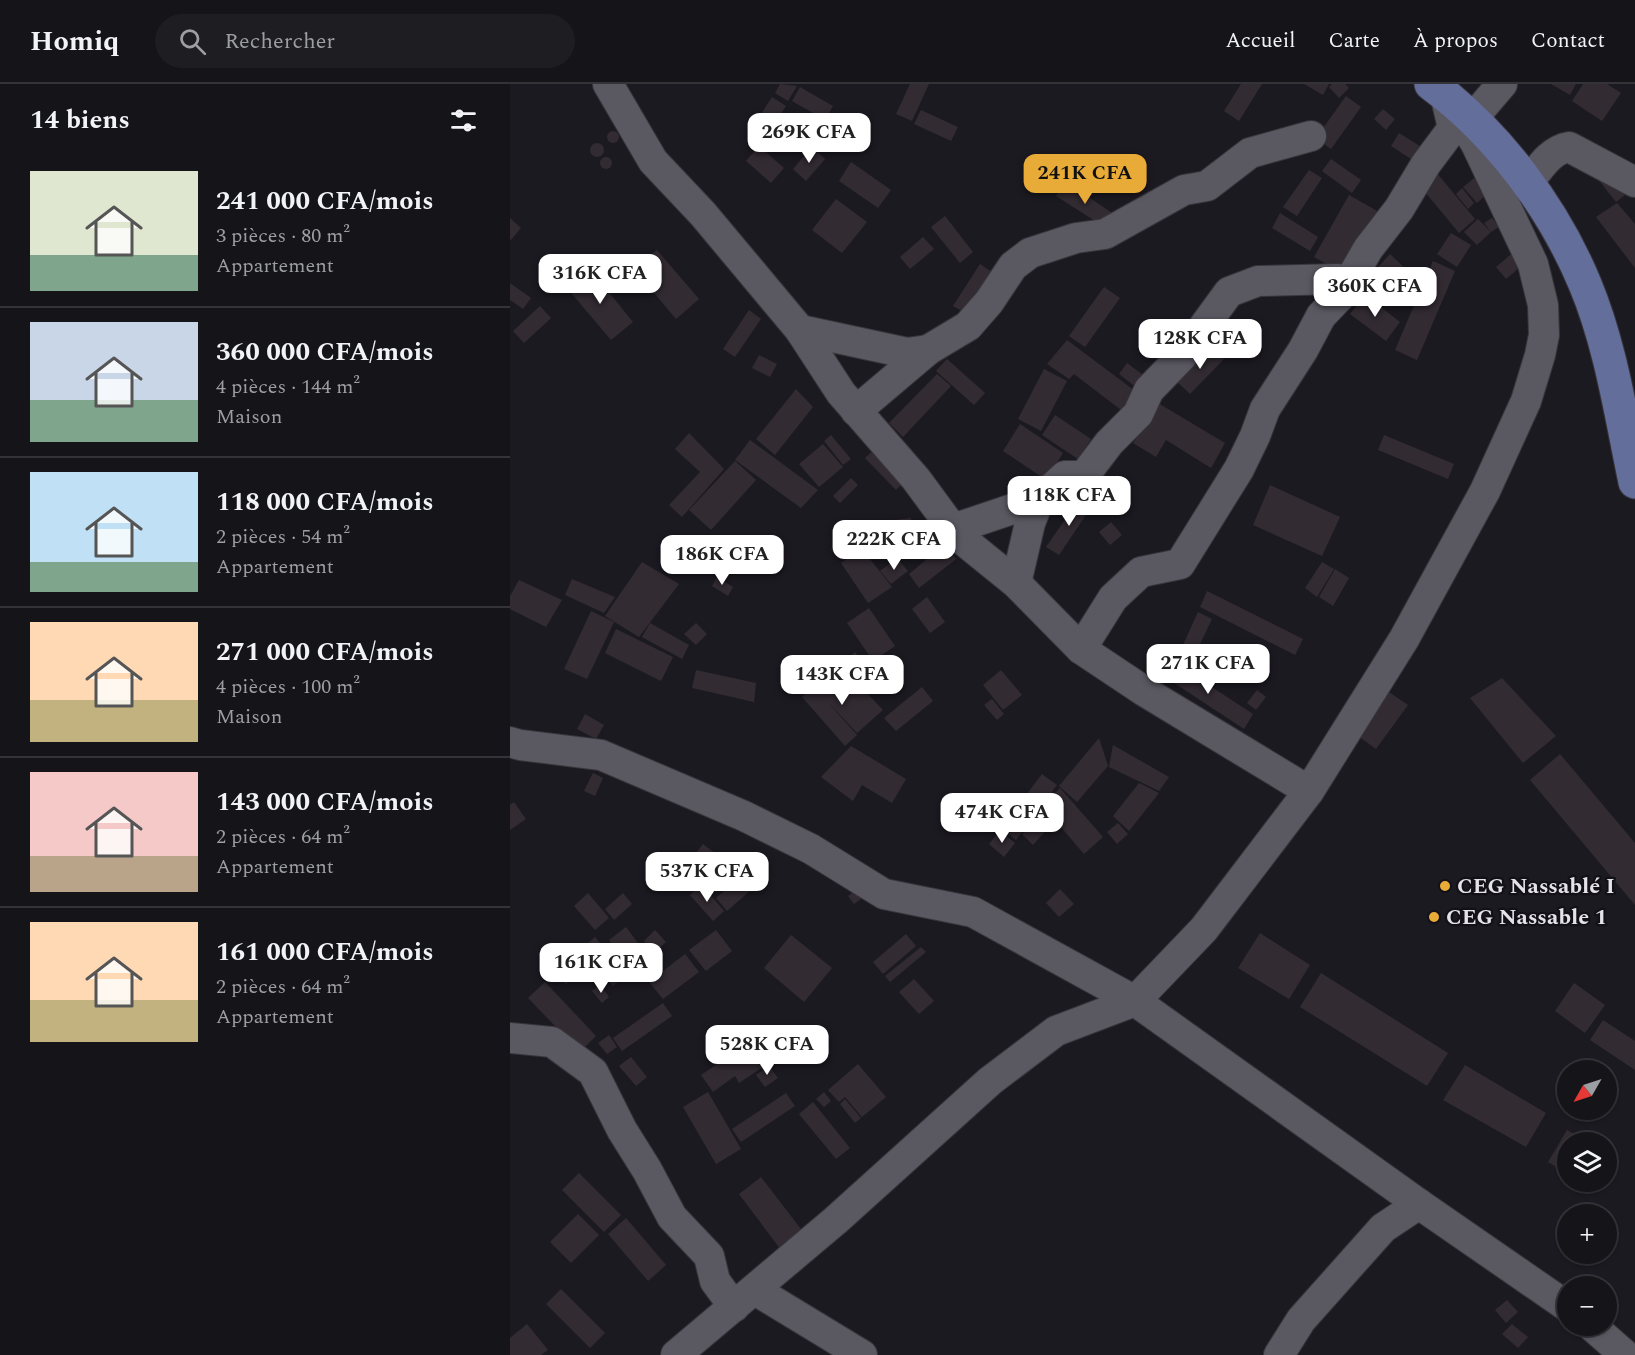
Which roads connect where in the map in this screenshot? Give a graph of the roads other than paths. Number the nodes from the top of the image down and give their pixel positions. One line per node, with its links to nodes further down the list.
1 (608, 84): 9 (street)
2 (1502, 84): 4 (street)
3 (1438, 90): 4 (main road); 8 (street); 18 (street)
4 (1472, 119): 7 (main road)
5 (1311, 136): 10 (street)
6 (1635, 182): 7 (street)
7 (1528, 183): 12 (main road)
8 (1350, 282): 13 (street); 16 (street)
9 (800, 330): 10 (street); 11 (street)
10 (928, 350): 11 (street)
11 (856, 411): 14 (street)
12 (1635, 482)
13 (1039, 501): 14 (street); 15 (street)
14 (953, 529): 15 (street)
15 (1016, 583): 16 (street)
16 (1081, 649): 18 (street)
17 (510, 742): 19 (street)
18 (1309, 790): 19 (street)
19 (1135, 1001): 21 (street); 22 (street)
20 (510, 1038): 22 (street)
21 (1419, 1204): 23 (street); 29 (street)
22 (744, 1299): 27 (street); 28 (street)
23 (1557, 1299)
24 (1617, 1334): 26 (street)
25 (1603, 1336): 30 (street)
26 (1635, 1342)
27 (676, 1355)
28 (862, 1355)
29 (1279, 1355)
30 (1625, 1355)

